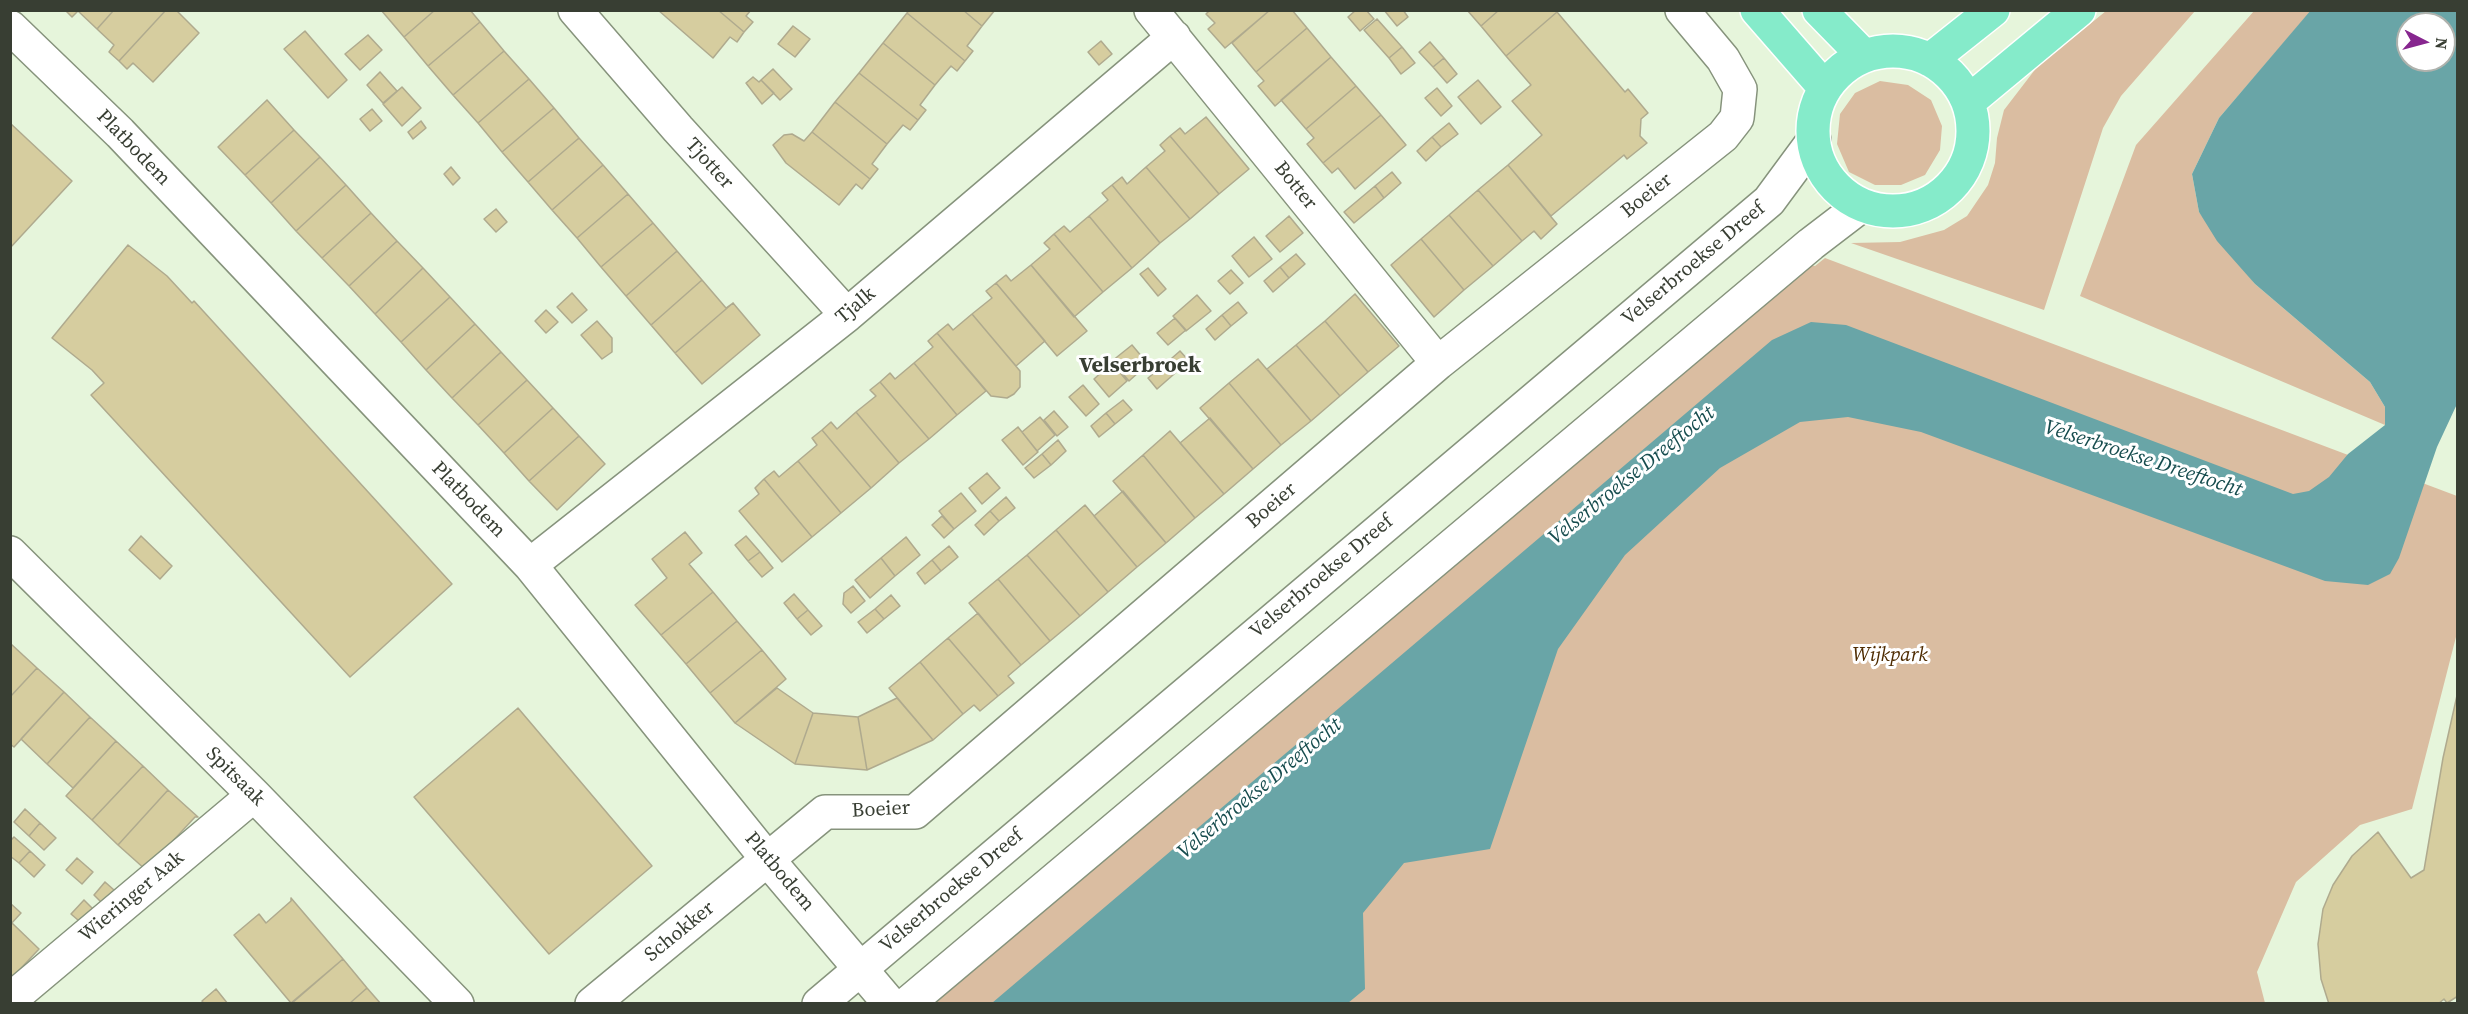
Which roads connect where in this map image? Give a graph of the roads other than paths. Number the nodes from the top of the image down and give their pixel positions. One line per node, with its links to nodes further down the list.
1 (574, 10): 16 (street, Tjotter)
2 (1151, 10): 9 (street, Botter)
3 (1682, 10): 17 (street, Boeier)
4 (1757, 10): 12 (main road)
5 (1820, 10): 10 (main road)
6 (1994, 10): 11 (main road)
7 (2079, 10): 13 (main road)
8 (10, 27): 19 (street, Platbodem)
9 (1174, 37): 16 (street, Tjalk); 17 (street, Botter)
10 (1864, 56): 11 (main road); 12 (main road)
11 (1930, 60): 13 (main road)
12 (1825, 88): 14 (main road)
13 (1968, 102): 15 (main road)
14 (1814, 140): 15 (main road); 22 (street, Velserbroekse Dreef)
15 (1862, 205): 28 (street)
16 (847, 315): 19 (street, Tjalk)
17 (1438, 363): 21 (street, Boeier)
18 (10, 553): 20 (street, Spitsaak)
19 (530, 565): 21 (street, Platbodem)
20 (254, 795): 23 (street, Wieringer Aak); 24 (street, Spitsaak)
21 (768, 860): 22 (street, Platbodem); 25 (street, Schokker)
22 (860, 969): 26 (street, Velserbroekse Dreef); 27 (street, Platbodem)
23 (10, 1000)
24 (457, 1004)
25 (592, 1004)
26 (819, 1004)
27 (890, 1004)
28 (907, 1004)

